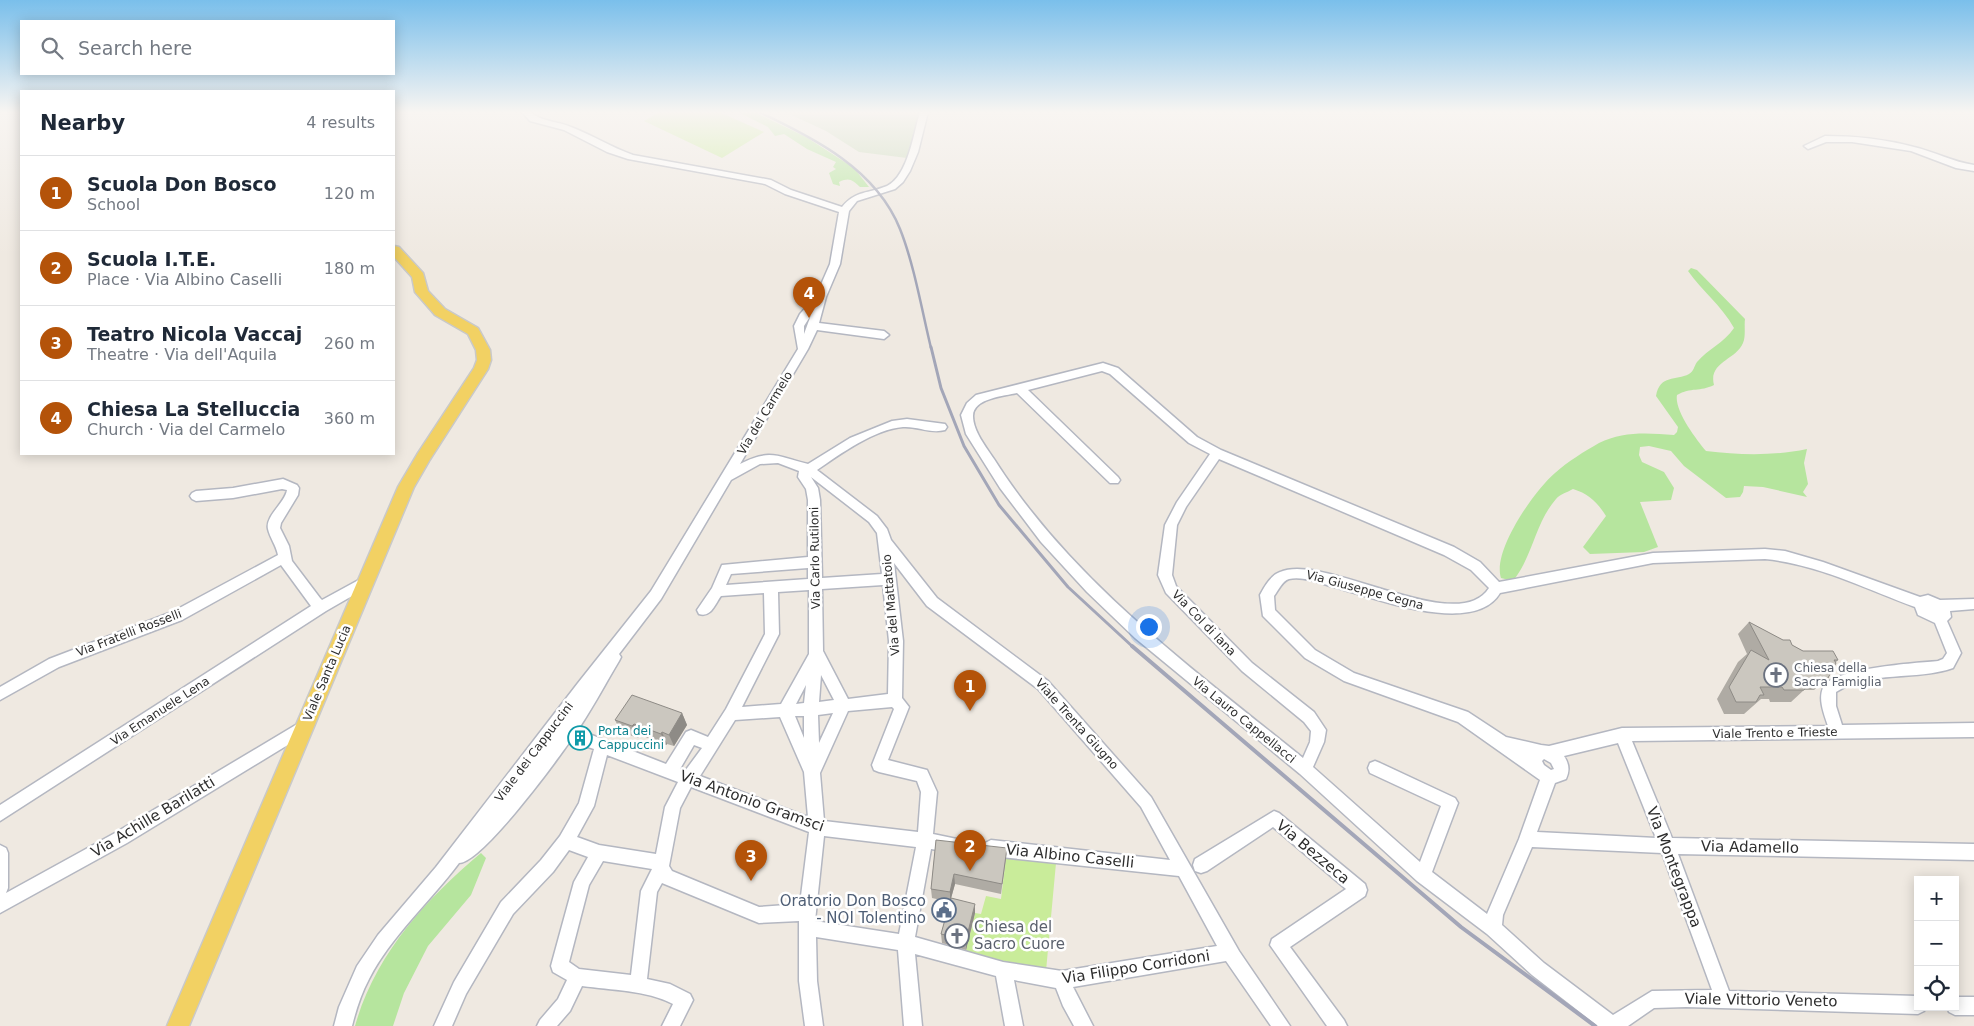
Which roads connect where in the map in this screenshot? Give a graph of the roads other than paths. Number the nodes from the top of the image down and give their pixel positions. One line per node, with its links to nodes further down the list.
1 (648, 160): 5 (street)
2 (910, 160): 5 (street)
3 (1942, 160): 4 (street)
4 (1974, 168)
5 (844, 211): 7 (street, Via del Carmelo)
6 (395, 251): 24 (main road, Viale Santa Lucia)
7 (820, 297): 8 (street, Via del Carmelo); 10 (street, Via del Carmelo)
8 (813, 326): 9 (street); 10 (street, Via del Carmelo)
9 (884, 335)
10 (802, 349): 13 (street, Via del Carmelo)
11 (1018, 387): 14 (street); 18 (street); 54 (street, Via Lauro Cappellacci)
12 (941, 427): 16 (street)
13 (746, 444): 15 (street); 17 (street, Via del Carmelo)
14 (1216, 453): 27 (street); 54 (street, Via Col di lana)
15 (758, 460): 16 (street, Viale Trenta Giugno); 17 (street, Viale Trenta Giugno)
16 (806, 469): 20 (street, Viale Trenta Giugno); 22 (street, Via Carlo Rutiloni)
17 (726, 477): 35 (street, Viale dei Cappuccini)
18 (1114, 480)
19 (196, 496): 21 (street)
20 (885, 542): 23 (street, Via del Mattatoio); 70 (street, Viale Trenta Giugno)
21 (285, 557): 32 (street); 37 (street, Via Fratelli Rosselli)
22 (816, 562): 25 (street, Via Carlo Rutiloni); 28 (street)
23 (889, 579): 25 (street); 38 (street, Via del Mattatoio)
24 (366, 581): 32 (street, Via Emanuele Lena); 43 (main road, Viale Santa Lucia)
25 (816, 584): 26 (street); 36 (street, Via Carlo Rutiloni)
26 (771, 587): 28 (street); 42 (street)
27 (1496, 588): 34 (street); 48 (street, Via Giuseppe Cegna)
28 (717, 591): 33 (street)
29 (1974, 593): 30 (street)
30 (1954, 604): 31 (street); 34 (street)
31 (1974, 604)
32 (321, 607): 59 (street, Via Emanuele Lena)
33 (704, 610)
34 (1939, 612): 45 (street)
35 (618, 645): 47 (street); 71 (street, Viale dei Cappuccini)
36 (816, 651): 39 (street); 40 (street, Via Carlo Rutiloni); 41 (street)
37 (0, 694)
38 (895, 700): 39 (street); 63 (street, Via del Mattatoio)
39 (844, 705): 40 (street); 56 (street)
40 (811, 709): 41 (street); 56 (street, Via Carlo Rutiloni)
41 (784, 711): 42 (street); 56 (street)
42 (731, 714): 49 (street)
43 (304, 727): 74 (street, Via Achille Barilatti); 88 (main road, Viale Santa Lucia)
44 (1974, 730): 45 (street, Viale Trento e Trieste)
45 (1837, 732): 46 (street, Viale Trento e Trieste)
46 (1622, 735): 51 (street, Viale Trento e Trieste); 64 (street, Via Montegrappa)
47 (576, 736): 50 (street, Via Antonio Gramsci); 71 (street)
48 (1498, 740): 51 (street, Via Giuseppe Cegna); 52 (street, Via Giuseppe Cegna)
49 (710, 745): 55 (street); 58 (street)
50 (602, 746): 55 (street, Via Antonio Gramsci); 62 (street)
51 (1550, 756): 52 (street); 57 (street)
52 (1535, 767): 57 (street)
53 (1374, 768): 72 (street)
54 (1305, 769): 72 (street, Via Lauro Cappellacci)
55 (670, 771): 58 (street, Via Antonio Gramsci)
56 (812, 774): 60 (street)
57 (1549, 777): 61 (street)
58 (688, 778): 60 (street, Via Antonio Gramsci); 69 (street)
59 (0, 814)
60 (817, 828): 63 (street, Via Antonio Gramsci); 75 (street)
61 (1527, 839): 64 (street, Via Adamello); 76 (street)
62 (566, 841): 67 (street); 90 (street)
63 (925, 841): 70 (street, Via Albino Caselli); 77 (street)
64 (1667, 846): 66 (street, Via Adamello); 83 (street, Via Montegrappa)
65 (0, 852): 73 (street)
66 (1974, 852)
67 (599, 853): 69 (street); 80 (street)
68 (1201, 865): 97 (street, Via Bezzeca)
69 (661, 867): 75 (street, Via Filippo Corridoni); 82 (street)
70 (1185, 869): 78 (street, Viale Trenta Giugno)
71 (442, 873): 89 (street, Viale dei Cappuccini)
72 (1423, 875): 76 (street, Via Lauro Cappellacci)
73 (0, 888)
74 (0, 905)
75 (808, 920): 77 (street, Via Filippo Corridoni); 92 (street)
76 (1493, 928): 98 (street, Via Lauro Cappellacci)
77 (906, 943): 79 (street, Via Filippo Corridoni); 93 (street)
78 (1230, 952): 81 (street, Via Filippo Corridoni); 96 (street, Viale Trenta Giugno)
79 (1003, 970): 81 (street, Via Filippo Corridoni); 94 (street)
80 (577, 977): 82 (street); 91 (street)
81 (1062, 980): 95 (street)
82 (638, 985): 87 (street)
83 (1724, 999): 84 (street, Viale Vittorio Veneto); 98 (street, Viale Vittorio Veneto)
84 (1914, 1004)
85 (1959, 1006): 86 (street)
86 (1974, 1006)
87 (671, 1024)
88 (178, 1026)
89 (343, 1026)
90 (443, 1026)
91 (546, 1026)
92 (814, 1026)
93 (913, 1026)
94 (1014, 1026)
95 (1084, 1026)
96 (1281, 1026)
97 (1338, 1026)
98 (1612, 1026)

